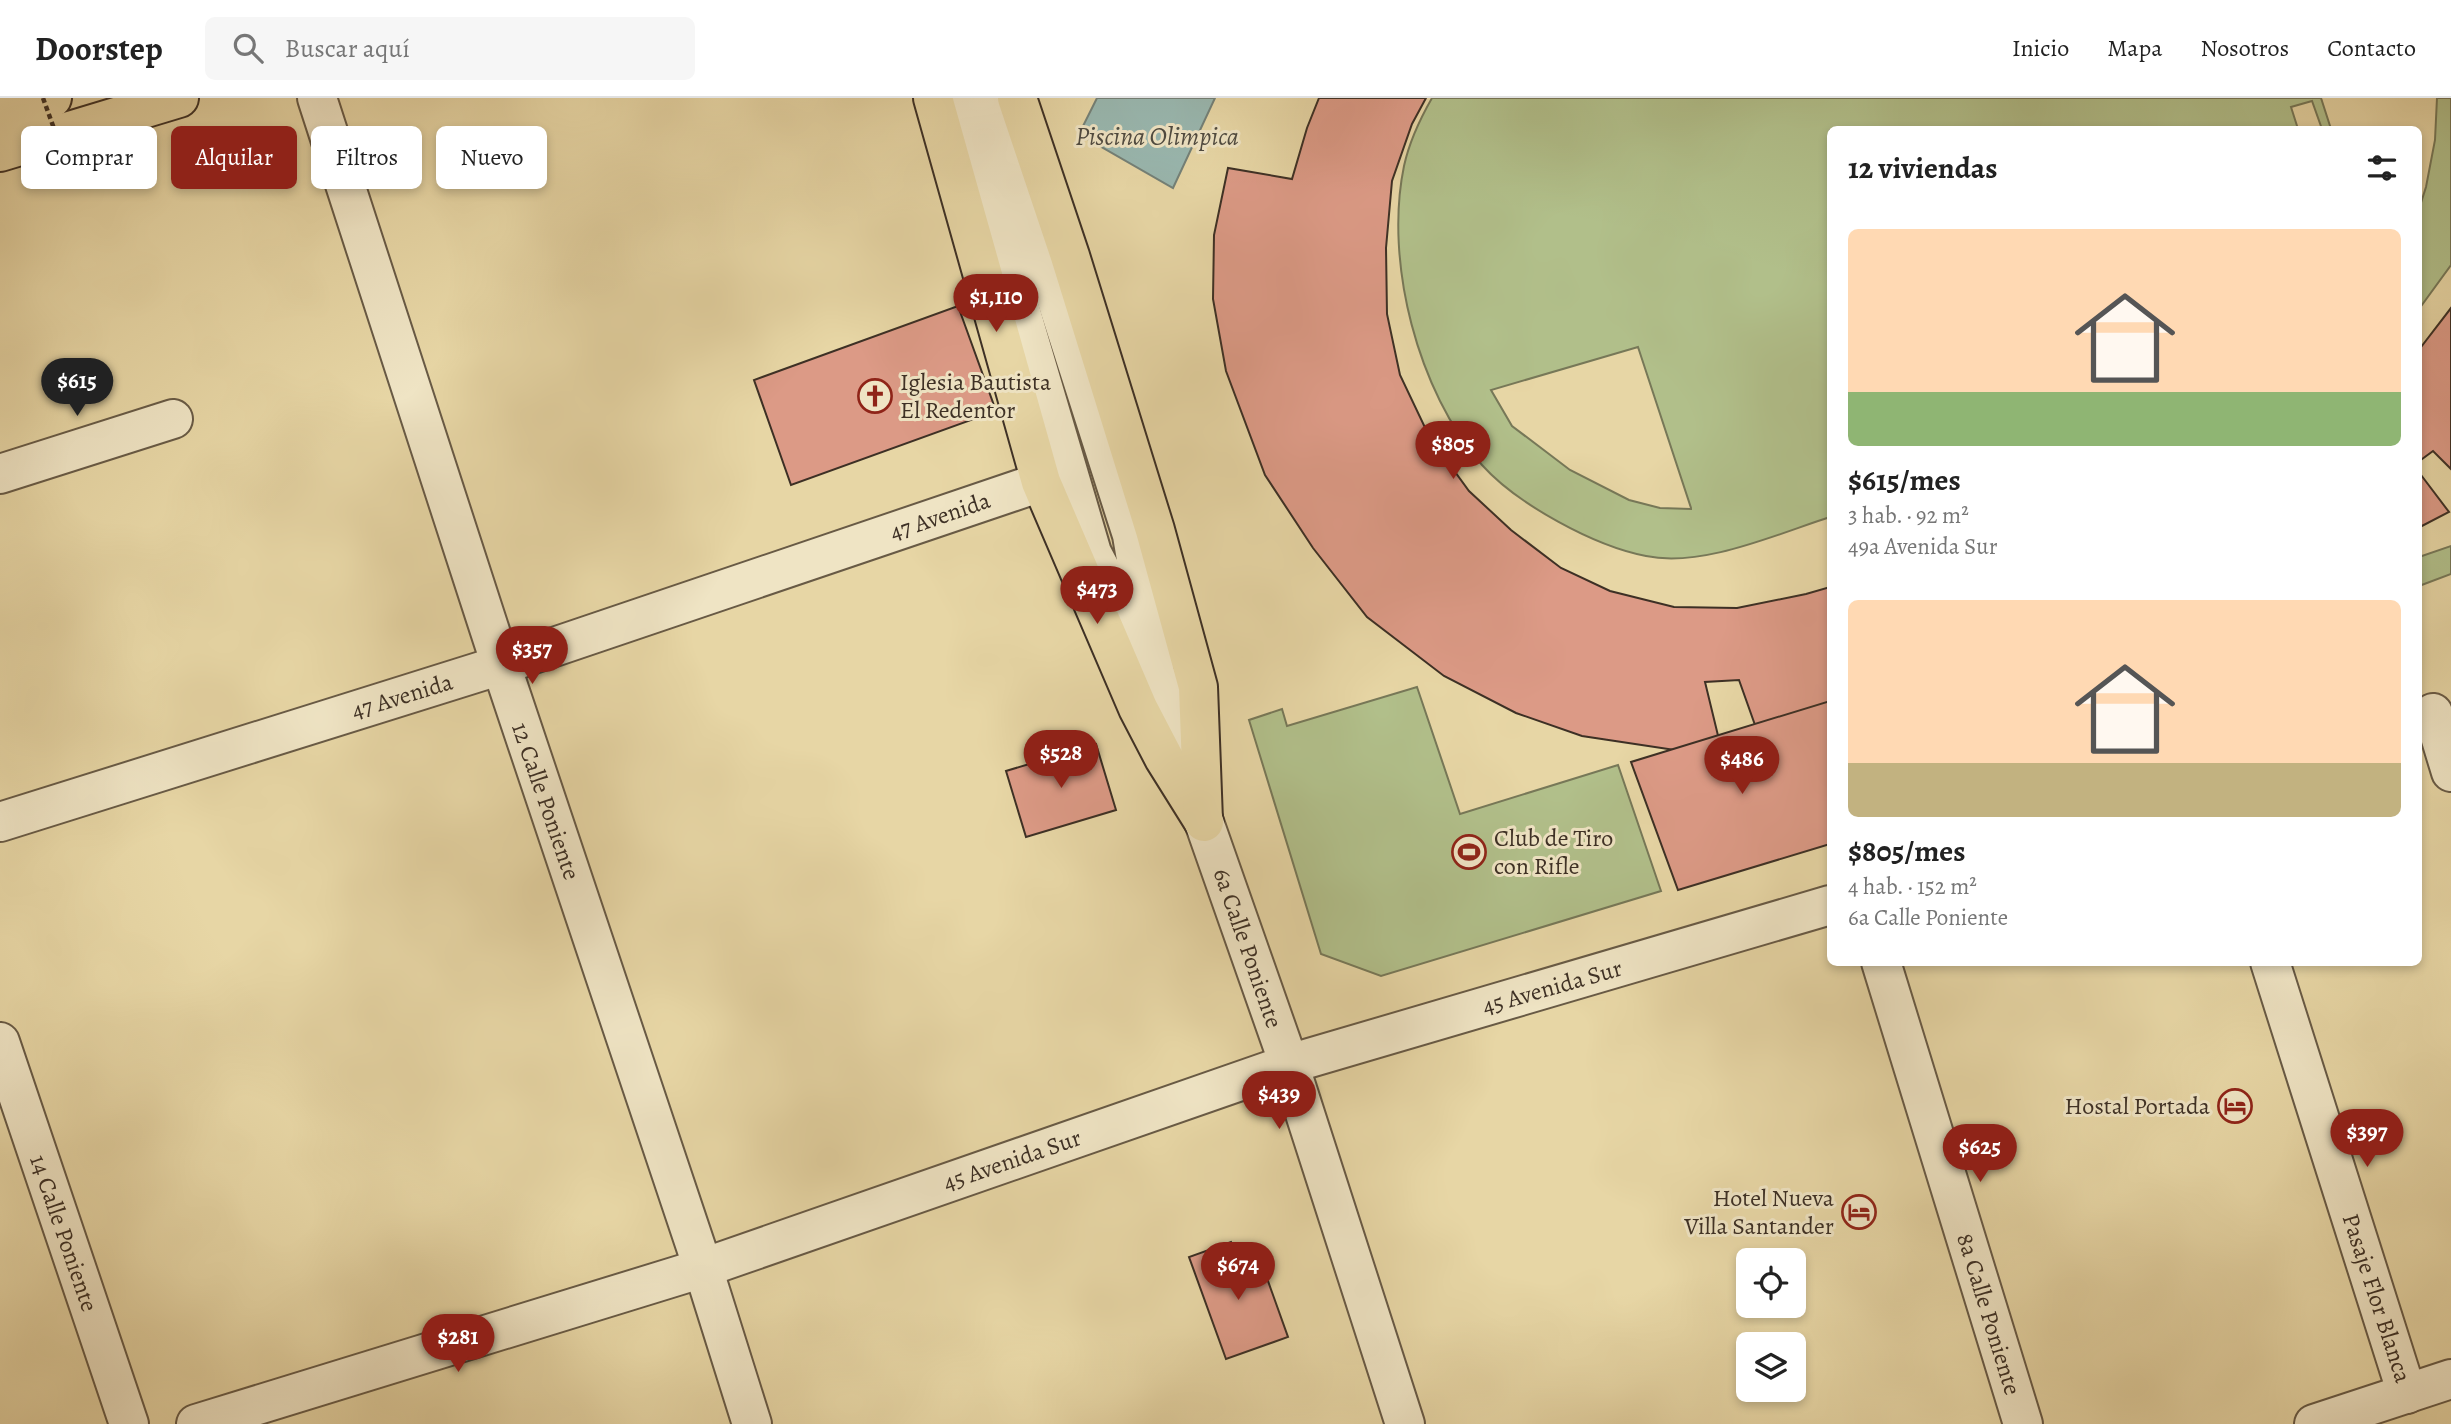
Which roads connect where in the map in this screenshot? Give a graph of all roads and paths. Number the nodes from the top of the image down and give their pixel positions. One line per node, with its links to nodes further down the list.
1 (43, 98): 10 (path, bridge)
2 (52, 98): 9 (main road)
3 (179, 98): 11 (main road)
4 (317, 98): 15 (street, 12 Calle Poniente)
5 (933, 98): 14 (main road)
6 (958, 98): 16 (street, 6a Calle Poniente)
7 (992, 98): 16 (street, 6a Calle Poniente)
8 (1017, 98): 20 (main road)
9 (0, 114)
10 (53, 126)
11 (0, 152)
12 (173, 419): 13 (street)
13 (0, 474)
14 (1041, 482): 15 (street, 47 Avenida); 20 (main road)
15 (501, 665): 19 (street, 47 Avenida); 26 (street, 12 Calle Poniente)
16 (1154, 672): 20 (street, 6a Calle Poniente)
17 (2434, 712): 18 (street)
18 (2451, 772)
19 (0, 822)
20 (1203, 822): 25 (street, 6a Calle Poniente)
21 (1827, 906): 25 (street, 45 Avenida Sur)
22 (1882, 966): 33 (street, 8a Calle Poniente)
23 (2271, 966): 28 (street, Pasaje Flor Blanca)
24 (0, 1042): 29 (street, 14 Calle Poniente)
25 (1289, 1064): 26 (street, 45 Avenida Sur); 32 (street, 6a Calle Poniente)
26 (703, 1268): 30 (street, 45 Avenida Sur); 31 (street, 12 Calle Poniente)
27 (2451, 1379): 28 (street)
28 (2407, 1394): 34 (street)
29 (129, 1424)
30 (196, 1424)
31 (752, 1424)
32 (1405, 1424)
33 (2023, 1424)
34 (2314, 1424)

